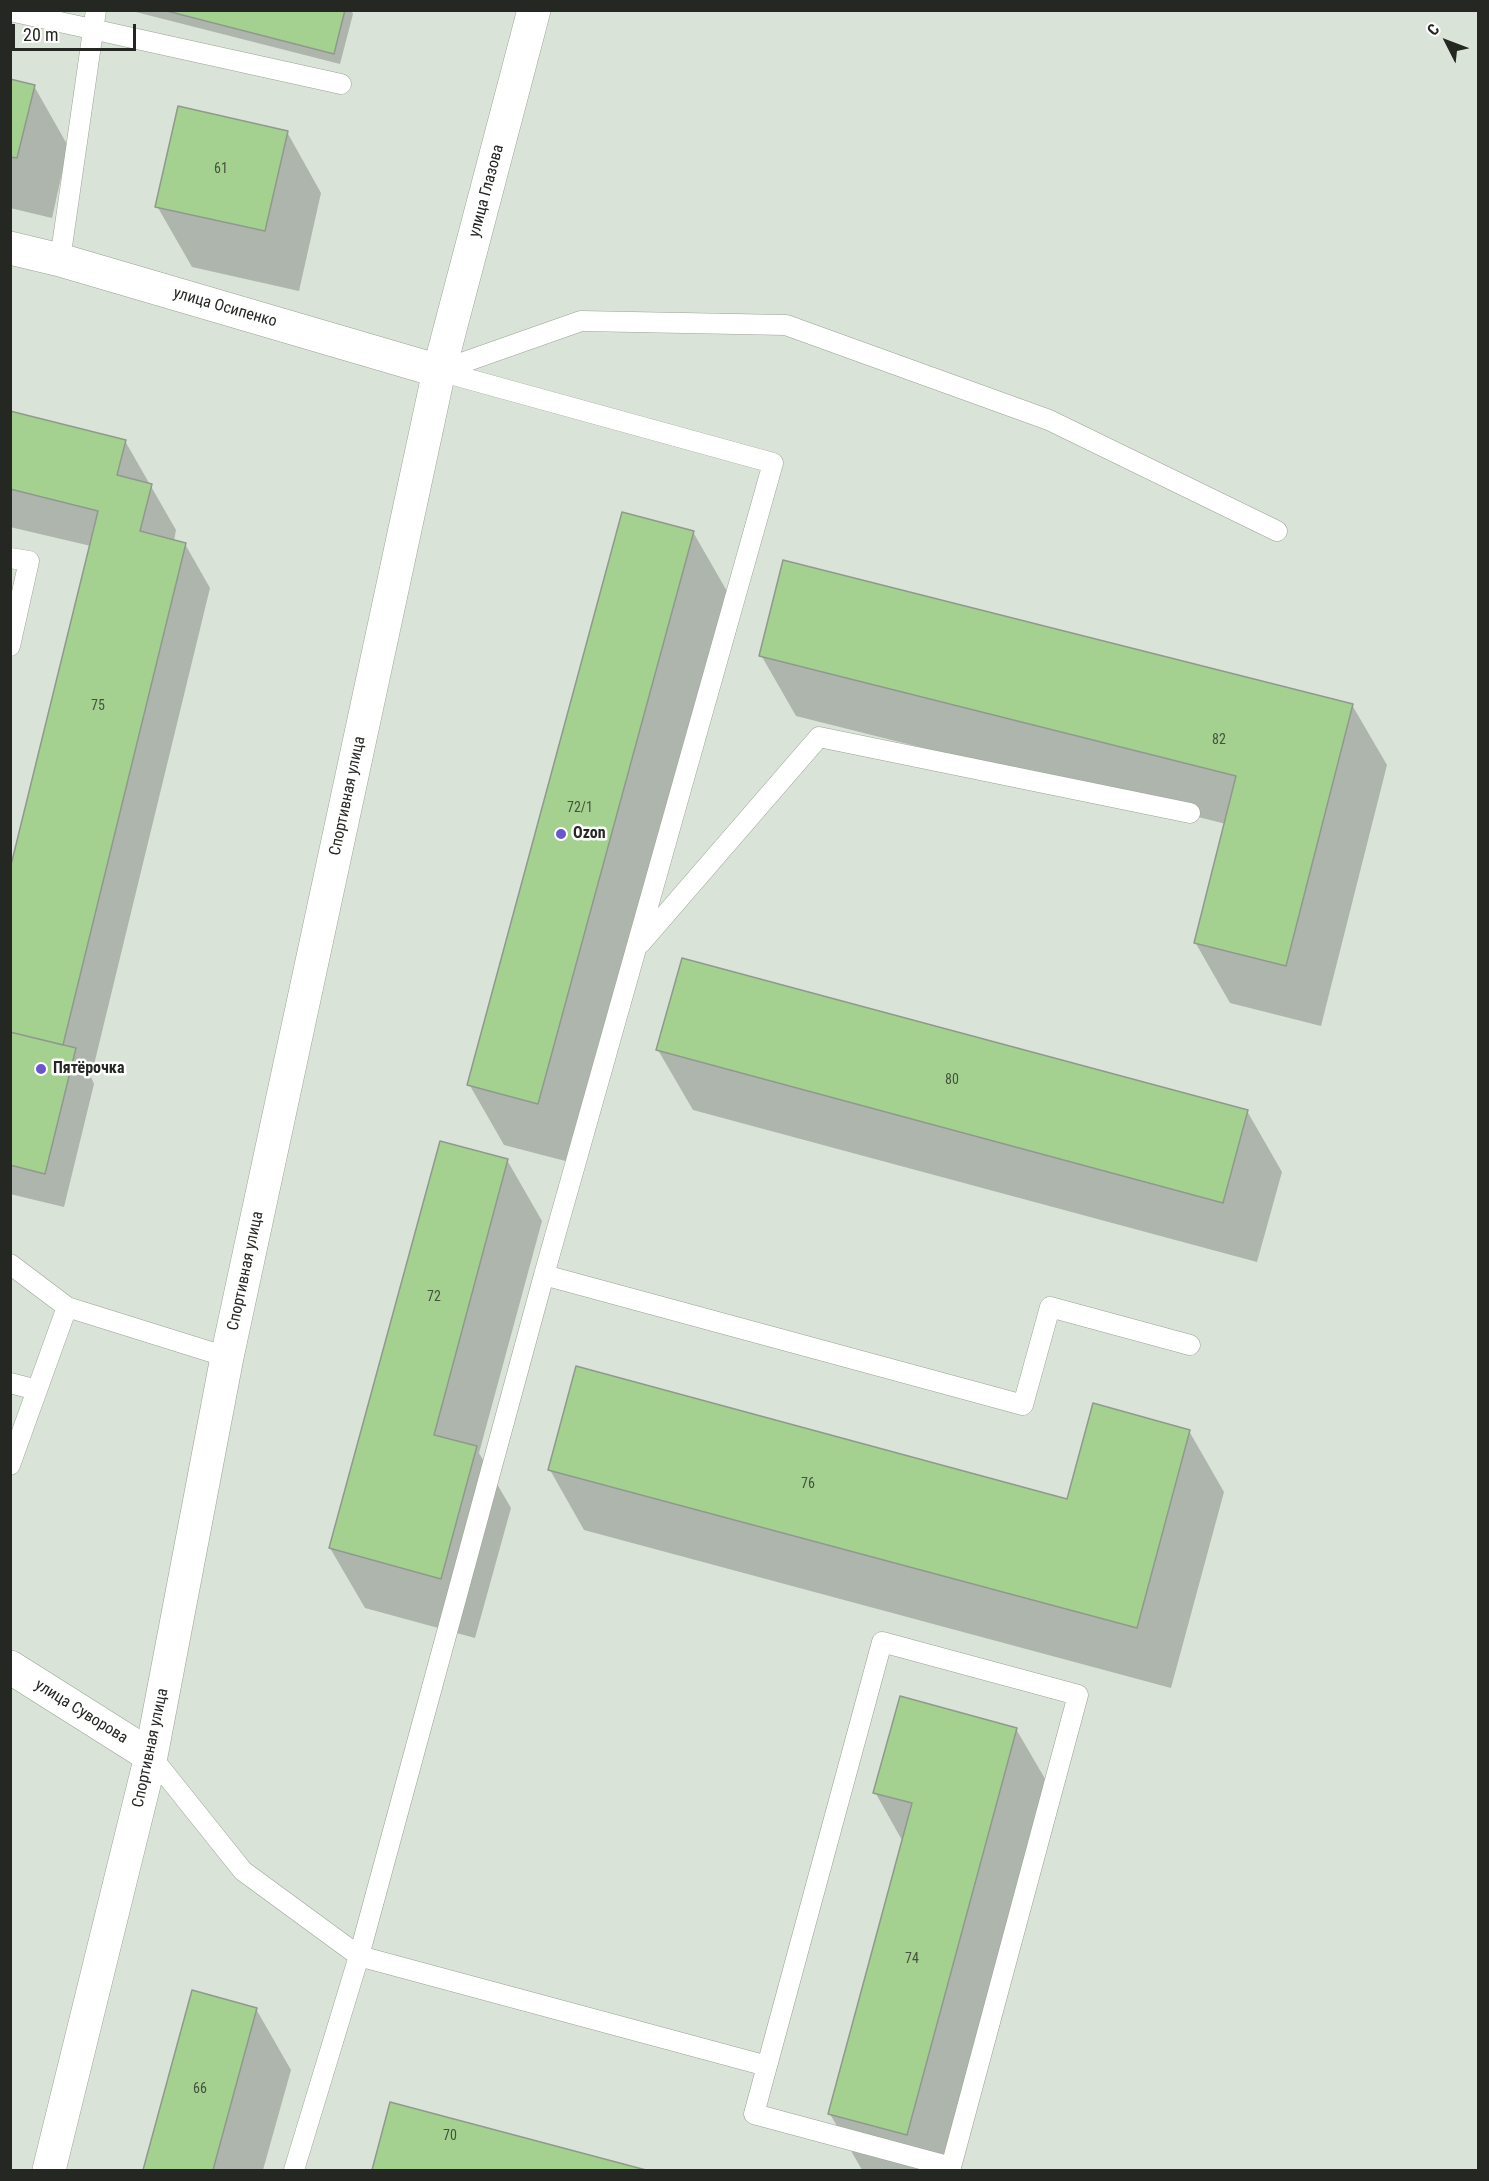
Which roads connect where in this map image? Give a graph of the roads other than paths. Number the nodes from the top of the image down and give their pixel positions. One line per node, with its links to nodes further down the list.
1 (534, 10): 7 (street, улица Глазова)
2 (10, 11): 3 (lane)
3 (94, 20): 4 (lane); 6 (lane)
4 (341, 84)
5 (10, 248): 6 (street, улица Осипенко)
6 (60, 260): 7 (street, улица Осипенко)
7 (439, 370): 8 (lane); 12 (lane); 17 (street, Спортивная улица)
8 (1276, 531)
9 (10, 558): 10 (lane)
10 (10, 646)
11 (1190, 813): 12 (lane)
12 (637, 948): 14 (lane)
13 (10, 1264): 15 (lane)
14 (544, 1275): 16 (lane); 23 (lane)
15 (67, 1307): 17 (lane); 19 (lane)
16 (1190, 1345)
17 (227, 1357): 22 (street, Спортивная улица)
18 (10, 1383): 19 (lane)
19 (37, 1390): 20 (lane)
20 (10, 1464)
21 (10, 1667): 22 (street, улица Суворова)
22 (151, 1756): 23 (lane); 25 (street, Спортивная улица)
23 (359, 1956): 24 (lane); 26 (lane)
24 (767, 2066): 24 (lane)
25 (49, 2170)
26 (294, 2170)

